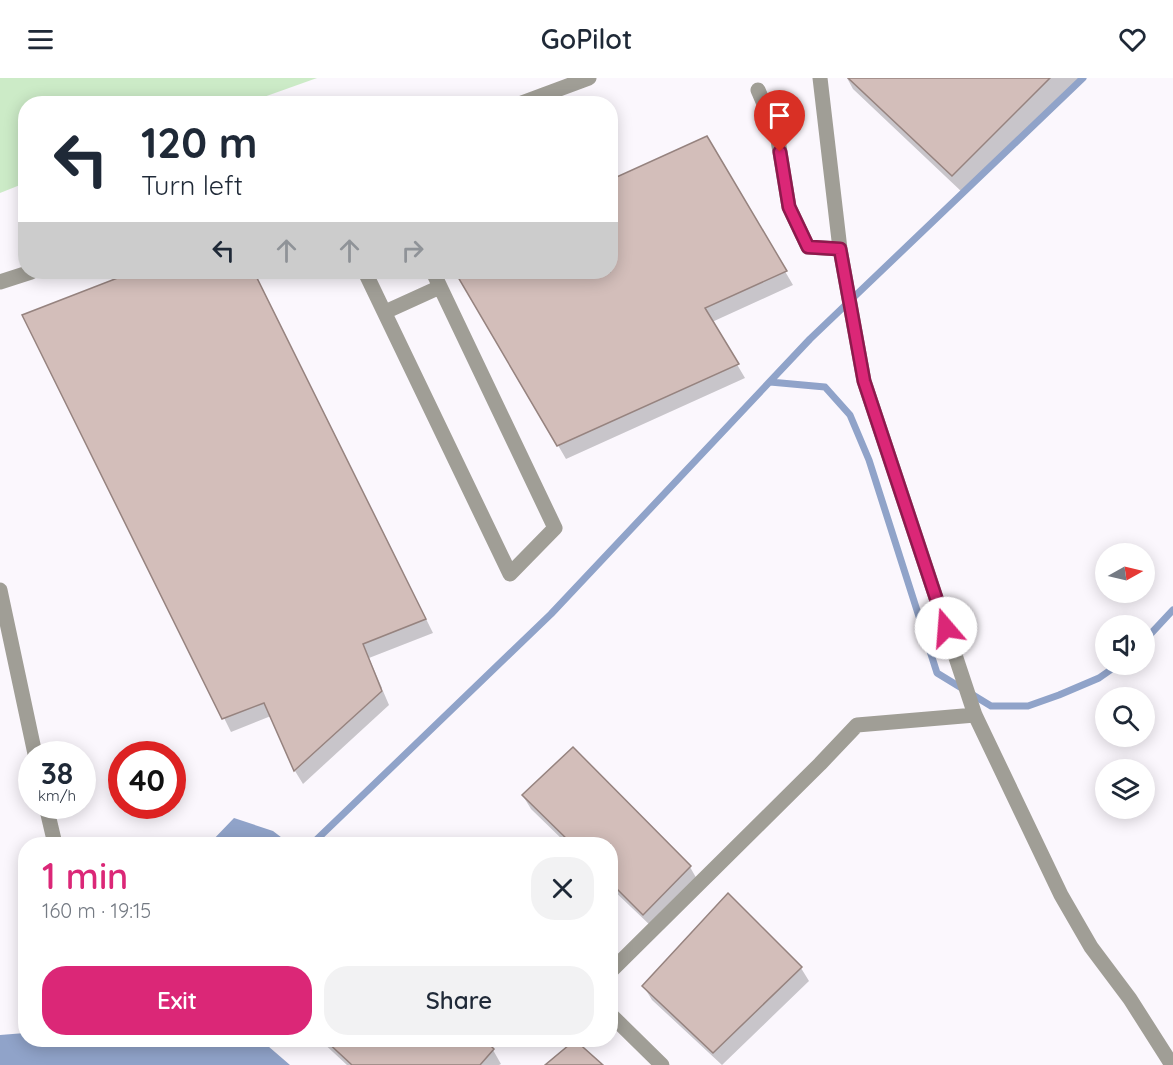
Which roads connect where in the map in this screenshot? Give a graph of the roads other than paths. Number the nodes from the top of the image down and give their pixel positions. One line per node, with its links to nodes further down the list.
1 (590, 78): 4 (street)
2 (820, 78): 5 (street)
3 (758, 90): 5 (street)
4 (541, 96)
5 (840, 249): 13 (street)
6 (18, 276): 9 (street)
7 (368, 279): 11 (street)
8 (436, 279): 10 (street)
9 (0, 282)
10 (440, 288): 11 (street); 11 (street)
11 (385, 312)
12 (0, 590): 14 (street)
13 (975, 715): 17 (street); 20 (street)
14 (33, 741)
15 (49, 819): 16 (street)
16 (53, 837)
17 (618, 964)
18 (618, 1022): 19 (street)
19 (662, 1065)
20 (1172, 1065)

